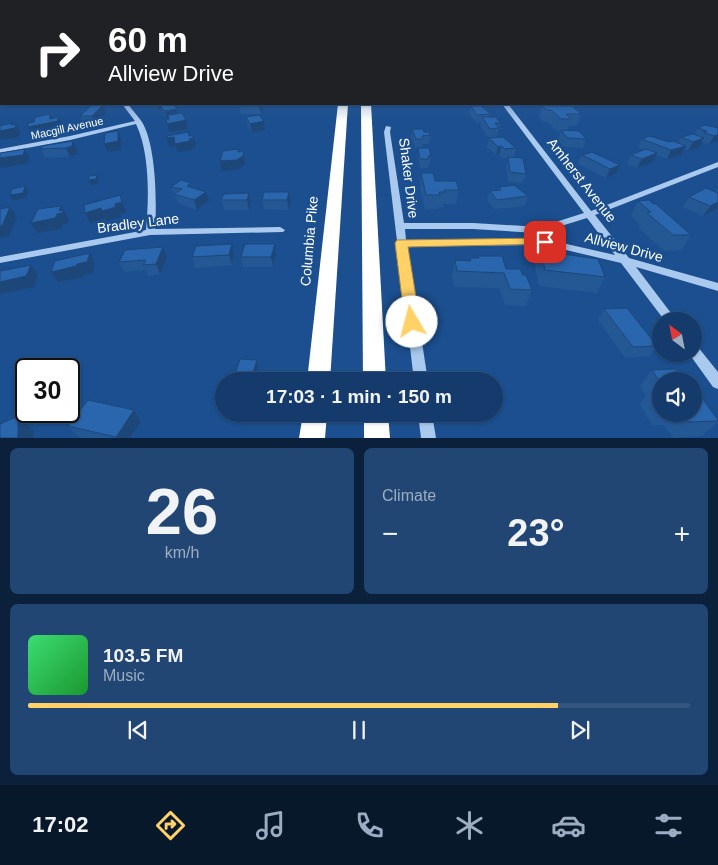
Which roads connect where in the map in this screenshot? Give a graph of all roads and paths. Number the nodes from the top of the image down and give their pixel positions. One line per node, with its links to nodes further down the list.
1 (127, 105): 5 (street)
2 (343, 105): 21 (highway, Columbia Pike)
3 (366, 105): 22 (highway)
4 (506, 105): 9 (street, Amherst Avenue)
5 (138, 122): 7 (street, Macgill Avenue); 13 (street)
6 (388, 127): 10 (street, Shaker Drive)
7 (0, 151)
8 (718, 164): 9 (street)
9 (590, 214): 12 (street); 17 (street, Amherst Avenue)
10 (399, 226): 12 (street); 15 (street, Shaker Drive)
11 (280, 230): 13 (street, Bradley Lane)
12 (540, 230): 14 (street)
13 (150, 232): 16 (street, Bradley Lane)
14 (545, 242): 15 (street, Allview Drive); 17 (street, Allview Drive)
15 (401, 243): 23 (street, Shaker Drive)
16 (0, 260)
17 (626, 261): 18 (street, Allview Drive); 19 (street, Amherst Avenue)
18 (718, 288)
19 (664, 312)
20 (702, 362): 24 (street)
21 (319, 372)
22 (375, 372)
23 (420, 372)
24 (718, 383)
25 (314, 422): 28 (highway)
26 (376, 422): 29 (highway)
27 (426, 422): 30 (street)
28 (312, 438)
29 (377, 438)
30 (429, 438)

